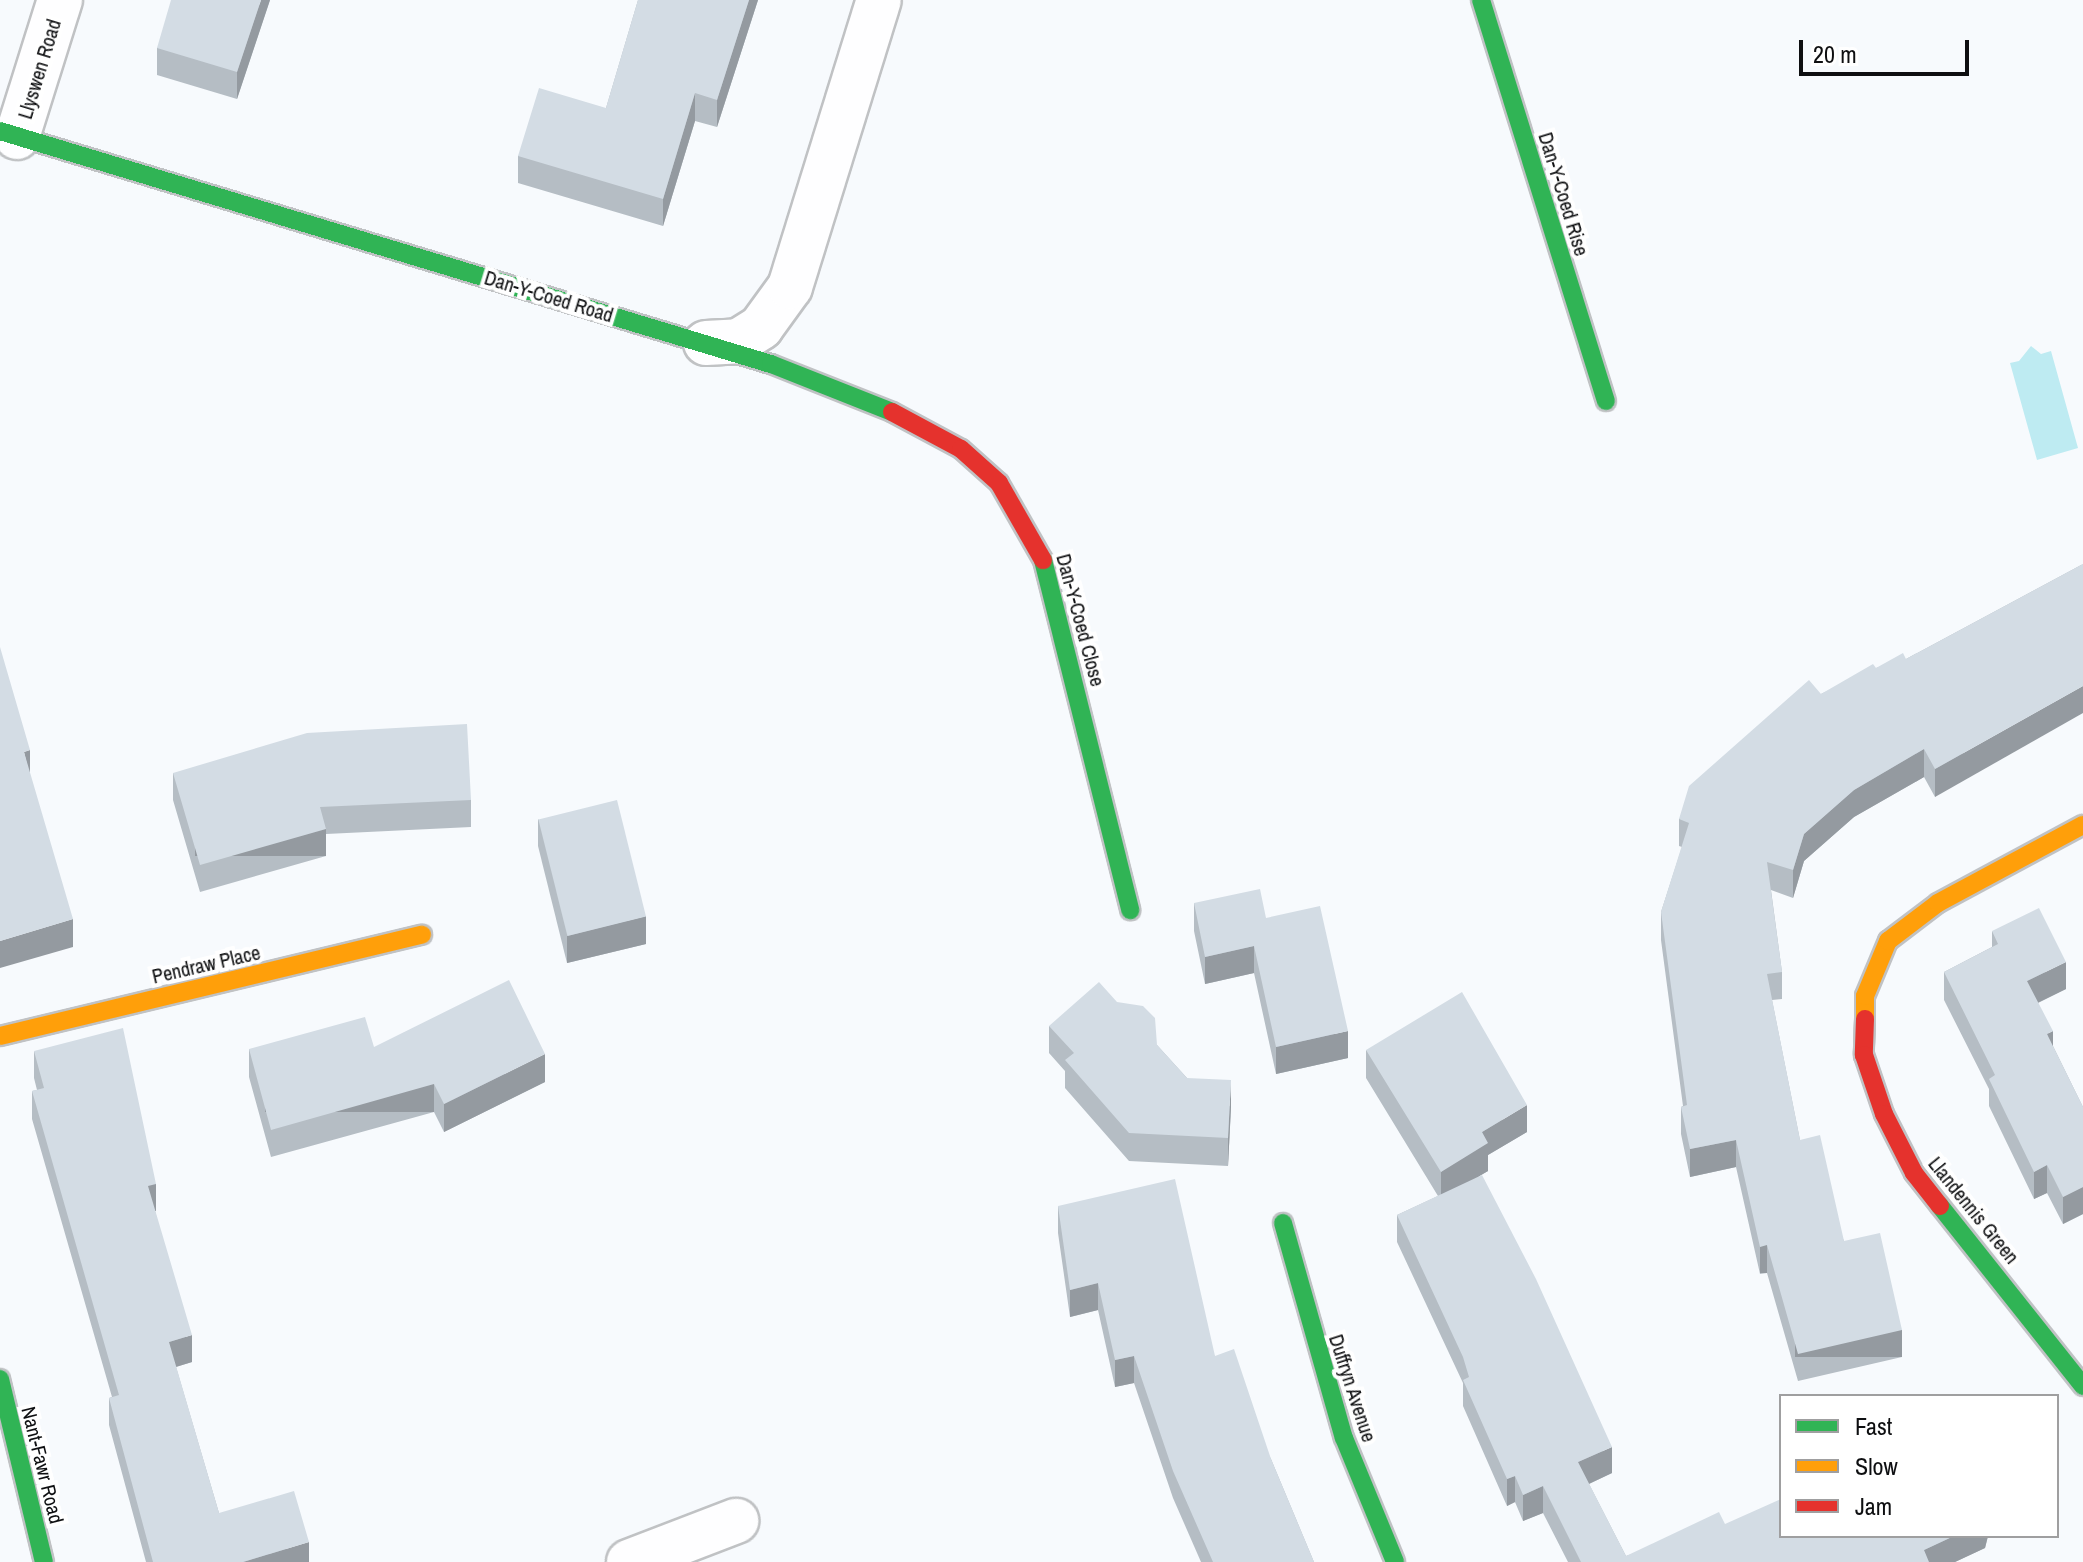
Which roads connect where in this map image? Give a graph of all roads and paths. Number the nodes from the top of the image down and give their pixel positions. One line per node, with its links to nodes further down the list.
1 (60, 0): 4 (street, Llyswen Road)
2 (879, 0): 5 (street, Dan-Y-Coed Road)
3 (1481, 0): 6 (street, Dan-Y-Coed Rise)
4 (9, 134): 5 (street, Dan-Y-Coed Road)
5 (706, 343): 8 (street, Dan-Y-Coed Close)
6 (1606, 401)
7 (2083, 825): 13 (street, Llandennis Green)
8 (1130, 910)
9 (422, 935): 10 (street, Pendraw Place)
10 (0, 1036)
11 (1283, 1223): 17 (street, Duffryn Avenue)
12 (0, 1379): 15 (street, Nant-Fawr Road)
13 (2083, 1386)
14 (736, 1521): 16 (street)
15 (44, 1562)
16 (629, 1562)
17 (1395, 1562)

